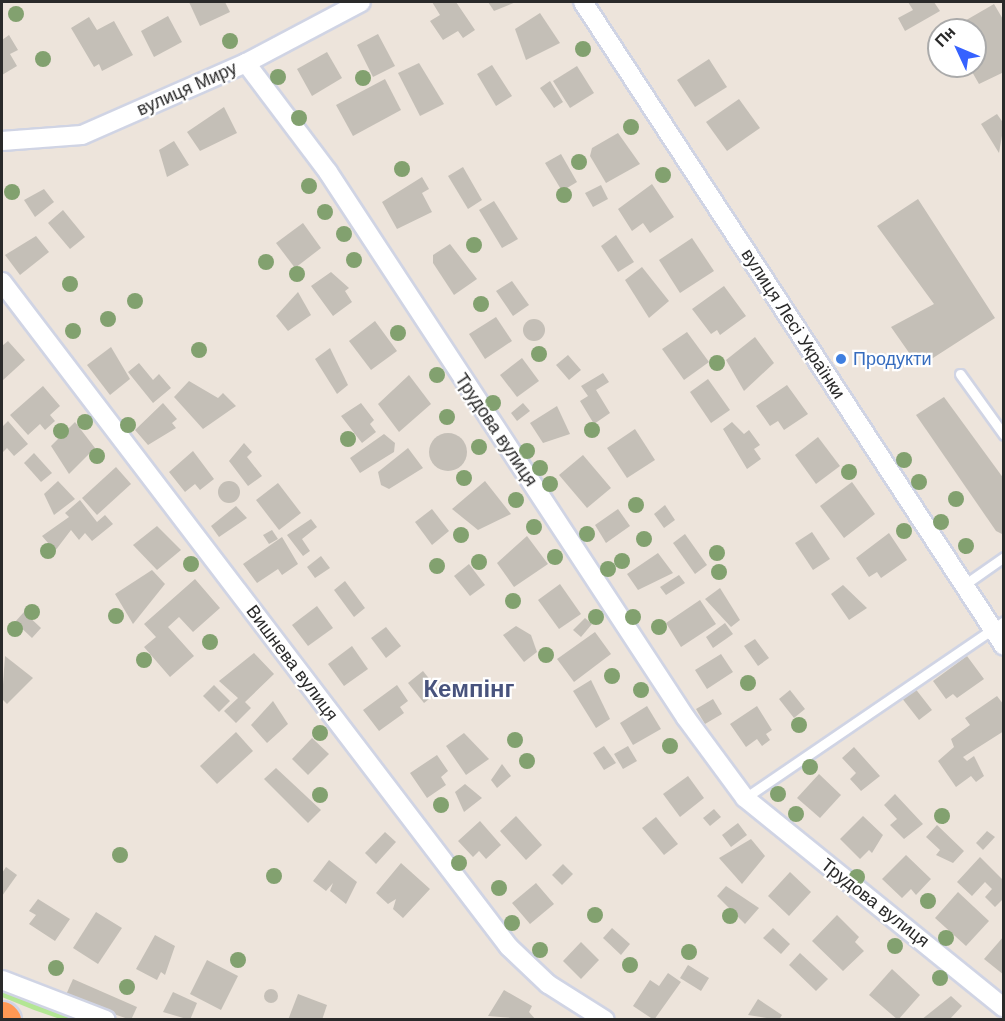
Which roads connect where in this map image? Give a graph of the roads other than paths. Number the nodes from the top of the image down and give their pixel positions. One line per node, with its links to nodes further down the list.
1 (361, 2): 3 (street, вулиця Миру)
2 (583, 2): 9 (street, вулиця Лесі Українки)
3 (246, 63): 4 (street, вулиця Миру); 12 (street, Трудова вулиця)
4 (2, 141)
5 (2, 282): 16 (street, Вишнева вулиця)
6 (960, 374): 7 (lane)
7 (1004, 435)
8 (1004, 557): 9 (lane)
9 (964, 585): 10 (street, вулиця Лесі Українки)
10 (997, 625): 11 (street, вулиця Лесі Українки); 12 (lane)
11 (1004, 646)
12 (745, 798): 14 (street, Трудова вулиця)
13 (2, 980): 15 (street)
14 (1004, 1008)
15 (106, 1020)
16 (605, 1020)

